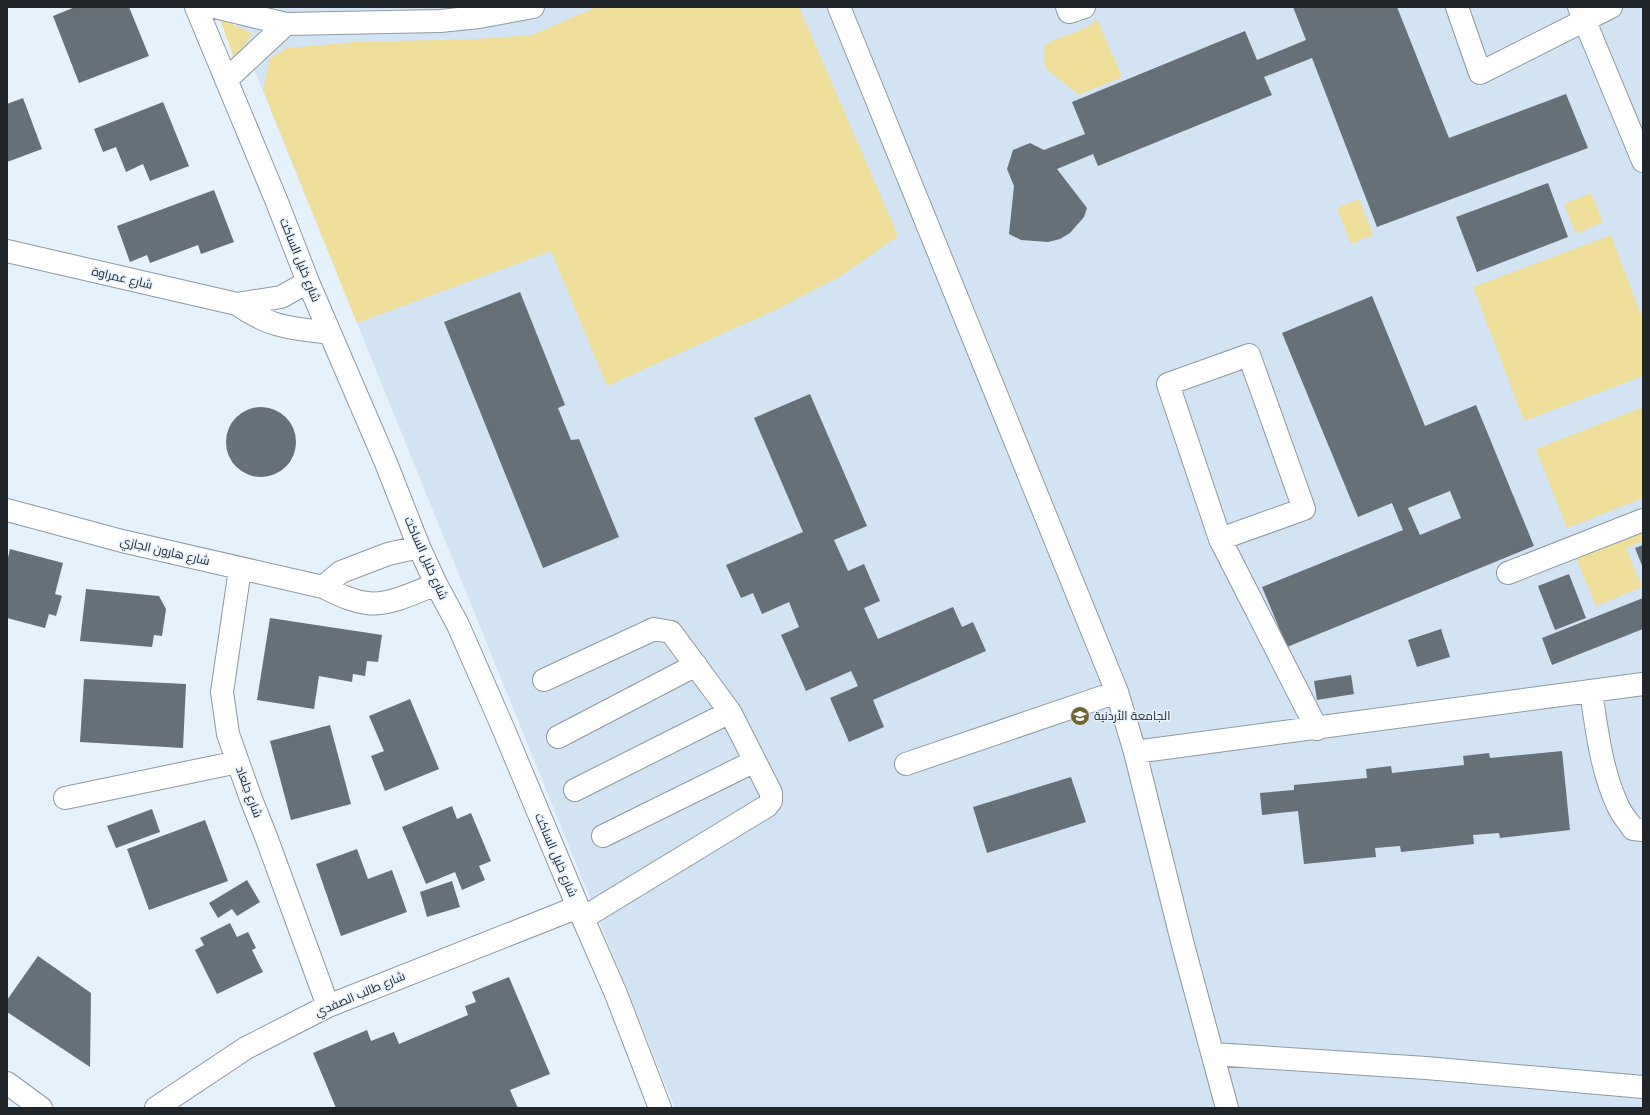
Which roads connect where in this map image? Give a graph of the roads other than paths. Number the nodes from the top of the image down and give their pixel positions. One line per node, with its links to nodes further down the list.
1 (196, 7): 11 (street, شارع خليل الساكت)
2 (215, 7): 10 (street)
3 (533, 7): 10 (street)
4 (839, 7): 28 (street)
5 (1067, 7): 6 (street)
6 (1084, 7)
7 (1457, 7): 9 (street)
8 (1611, 7): 9 (street)
9 (1582, 13): 12 (street)
10 (286, 24): 11 (street)
11 (226, 80): 14 (street, شارع خليل الساكت)
12 (1643, 162)
13 (7, 251): 15 (street, شارع عمراوة)
14 (308, 282): 15 (street, شارع عمراوة); 16 (street, شارع خليل الساكت)
15 (237, 304): 16 (street, شارع عمراوة)
16 (330, 333): 20 (street, شارع خليل الساكت)
17 (7, 510): 21 (street, شارع هارون الجازي)
18 (1643, 520): 22 (street)
19 (1220, 539): 19 (street); 31 (street)
20 (419, 547): 23 (street, شارع خليل الساكت); 24 (street)
21 (240, 569): 24 (street, شارع هارون الجازي); 35 (street, شارع جلعاد)
22 (1508, 573)
23 (436, 584): 24 (street, شارع هارون الجازي); 41 (street, شارع خليل الساكت)
24 (323, 587)
25 (696, 665): 26 (street, شارع طالب الصفدي); 30 (street, شارع طالب الصفدي); 32 (street)
26 (544, 680)
27 (1643, 684): 29 (street)
28 (1117, 692): 33 (street); 36 (street)
29 (1591, 692): 31 (street); 39 (street)
30 (730, 712): 34 (street, شارع طالب الصفدي); 37 (street)
31 (1317, 728): 33 (street)
32 (558, 737)
33 (1135, 752): 43 (street)
34 (754, 761): 40 (street); 41 (street, شارع طالب الصفدي)
35 (238, 762): 38 (street); 42 (street, شارع جلعاد)
36 (906, 764)
37 (575, 790)
38 (64, 798)
39 (1643, 830)
40 (603, 836)
41 (580, 913): 42 (street, شارع طالب الصفدي); 48 (street, شارع خليل الساكت)
42 (328, 1006): 47 (street, شارع طالب الصفدي)
43 (1213, 1054): 45 (street); 49 (street)
44 (7, 1083): 46 (street)
45 (1643, 1087)
46 (41, 1108)
47 (156, 1108)
48 (660, 1108)
49 (1227, 1108)

